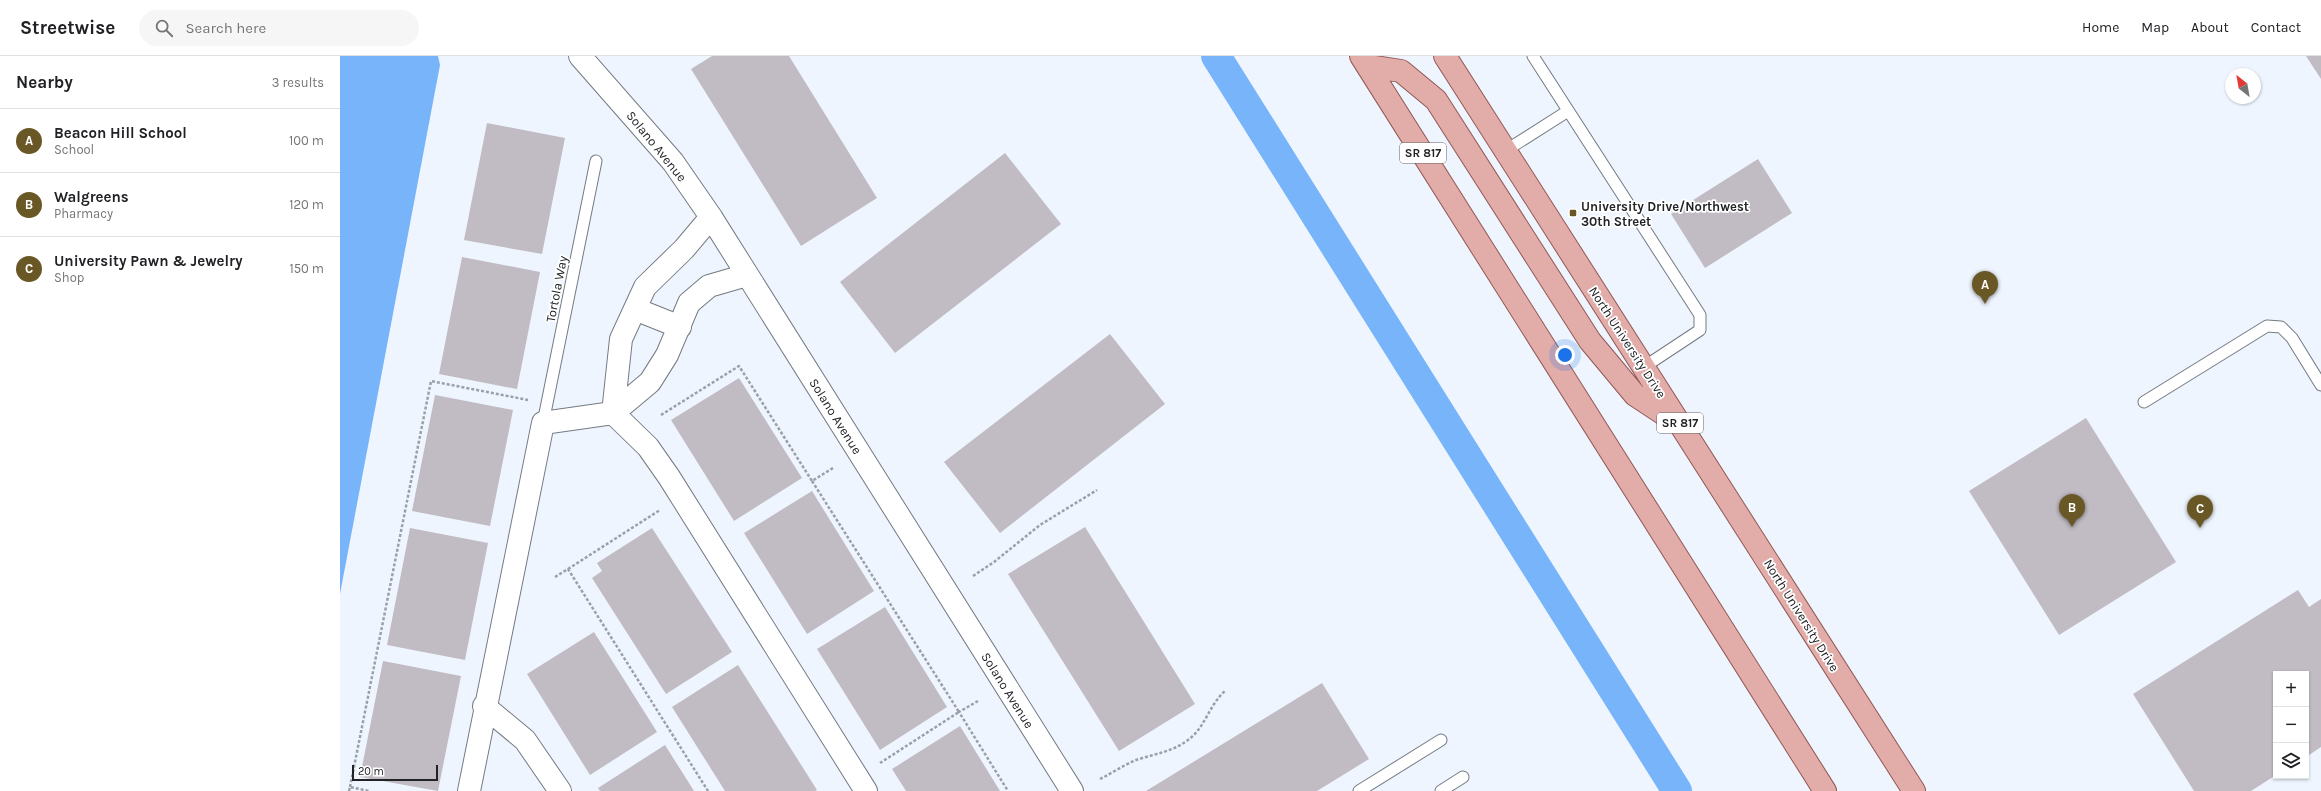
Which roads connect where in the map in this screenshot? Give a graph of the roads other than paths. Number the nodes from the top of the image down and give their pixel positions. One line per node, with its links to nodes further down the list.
1 (580, 56): 8 (street, Solano Avenue)
2 (1445, 56): 6 (main road, North University Drive / SR 817)
3 (1533, 56): 5 (lane)
4 (1365, 61): 17 (main road); 27 (main road, SR 817)
5 (1568, 111): 6 (lane); 12 (lane)
6 (1506, 151): 12 (main road, North University Drive / SR 817)
7 (596, 161): 16 (lane, Tortola Way)
8 (710, 217): 9 (street, Solano Avenue); 10 (street)
9 (747, 275): 11 (street); 24 (street, Solano Avenue)
10 (635, 309): 11 (street); 15 (street)
11 (680, 327): 15 (street)
12 (1644, 367): 17 (main road, North University Drive / SR 817)
13 (2321, 385): 14 (lane)
14 (2144, 402)
15 (614, 413): 16 (street); 23 (street)
16 (543, 423): 18 (street)
17 (1681, 425): 28 (main road, North University Drive / SR 817)
18 (484, 706): 21 (street); 22 (street)
19 (1441, 740): 25 (lane)
20 (1463, 777): 26 (lane)
21 (469, 791)
22 (560, 791)
23 (866, 791)
24 (1072, 791)
25 (1360, 791)
26 (1442, 791)
27 (1825, 791)
28 (1914, 791)

